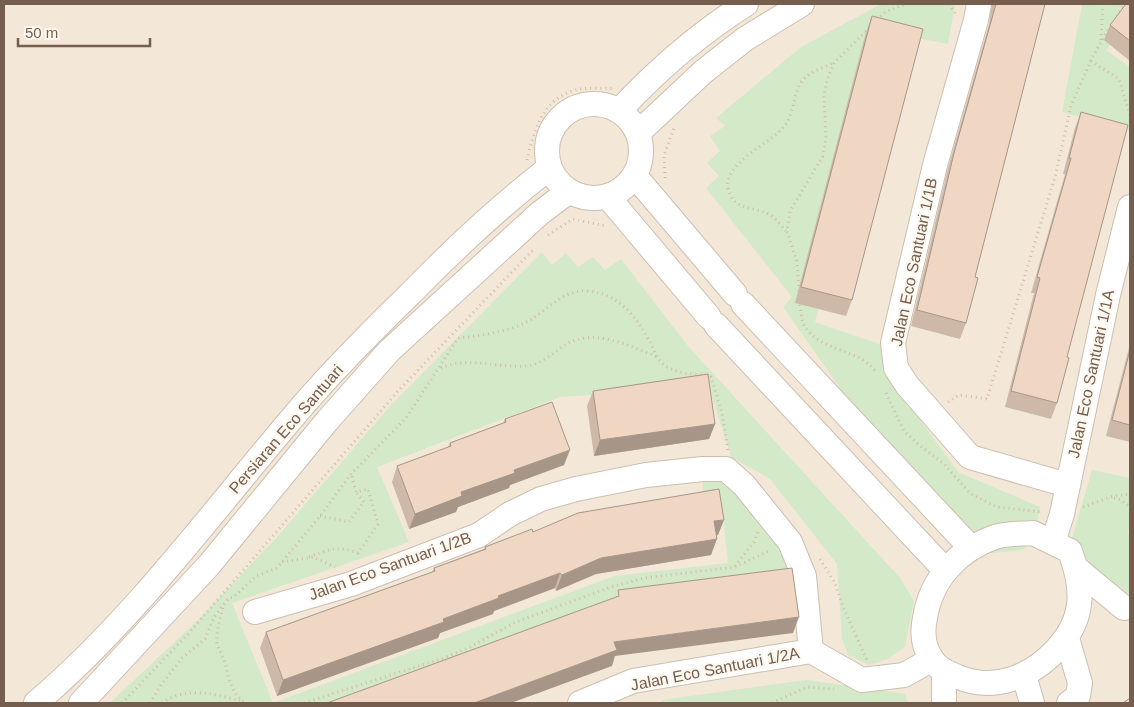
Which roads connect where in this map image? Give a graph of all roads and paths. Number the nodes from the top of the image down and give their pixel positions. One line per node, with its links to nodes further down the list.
1 (746, 4): 9 (street)
2 (802, 4): 12 (street)
3 (979, 4): 27 (street, Jalan Eco Santuari 1/1B)
4 (1103, 4): 6 (path)
5 (1124, 4): 6 (path)
6 (1101, 41): 7 (path)
7 (1091, 60): 10 (path); 27 (path)
8 (834, 63): 19 (path)
9 (619, 111): 12 (street); 13 (street)
10 (1130, 115)
11 (676, 125): 15 (path)
12 (638, 133): 14 (street)
13 (549, 168): 16 (street); 55 (street, Persiaran Eco Santuari)
14 (635, 176): 17 (street); 23 (street)
15 (666, 182)
16 (568, 192): 17 (street); 56 (street, Persiaran Eco Santuari)
17 (608, 197): 24 (street)
18 (1130, 207): 29 (street, Jalan Eco Santuari 1/1A)
19 (787, 231)
20 (611, 232): 21 (path)
21 (544, 238)
22 (537, 246): 57 (path)
23 (763, 326): 24 (street); 37 (street)
24 (736, 349): 42 (street)
25 (658, 357): 26 (path)
26 (441, 368)
27 (933, 418): 29 (street, Jalan Eco Santuari 1/1B)
28 (351, 474): 30 (path)
29 (1067, 485): 36 (street, Jalan Eco Santuari 1/1A)
30 (356, 492): 34 (path); 38 (path)
31 (1110, 497): 32 (path)
32 (1130, 507)
33 (762, 508): 35 (street, Jalan Eco Santuari 1/2B); 40 (path); 43 (street, Jalan Eco Santuari 1/2B)
34 (320, 516)
35 (790, 542): 40 (path); 50 (street, Jalan Eco Santuari 1/2B)
36 (1053, 542): 37 (street); 41 (street)
37 (971, 548): 42 (street)
38 (309, 557): 39 (path); 43 (path)
39 (281, 563)
40 (735, 567): 60 (path)
41 (1076, 568): 45 (street); 46 (street)
42 (945, 570): 48 (street)
43 (351, 584): 47 (street, Jalan Eco Santuari 1/2B)
44 (223, 607): 59 (path)
45 (1127, 608): 46 (street)
46 (1079, 609): 49 (street)
47 (255, 612)
48 (923, 628): 51 (street); 52 (street)
49 (1067, 638): 53 (street); 66 (street)
50 (811, 651): 52 (street, Jalan Eco Santuari 1/2A); 61 (street, Jalan Eco Santuari 1/2A)
51 (938, 666): 52 (street, Jalan Eco Santuari 1/2A); 53 (street); 63 (street)
52 (904, 674)
53 (1013, 679): 64 (street); 65 (street)
54 (839, 690): 62 (path)
55 (36, 703)
56 (81, 703)
57 (122, 703)
58 (162, 703): 59 (path)
59 (243, 703)
60 (304, 703)
61 (580, 703)
62 (772, 703)
63 (944, 703)
64 (987, 703)
65 (1032, 703)
66 (1069, 703)

